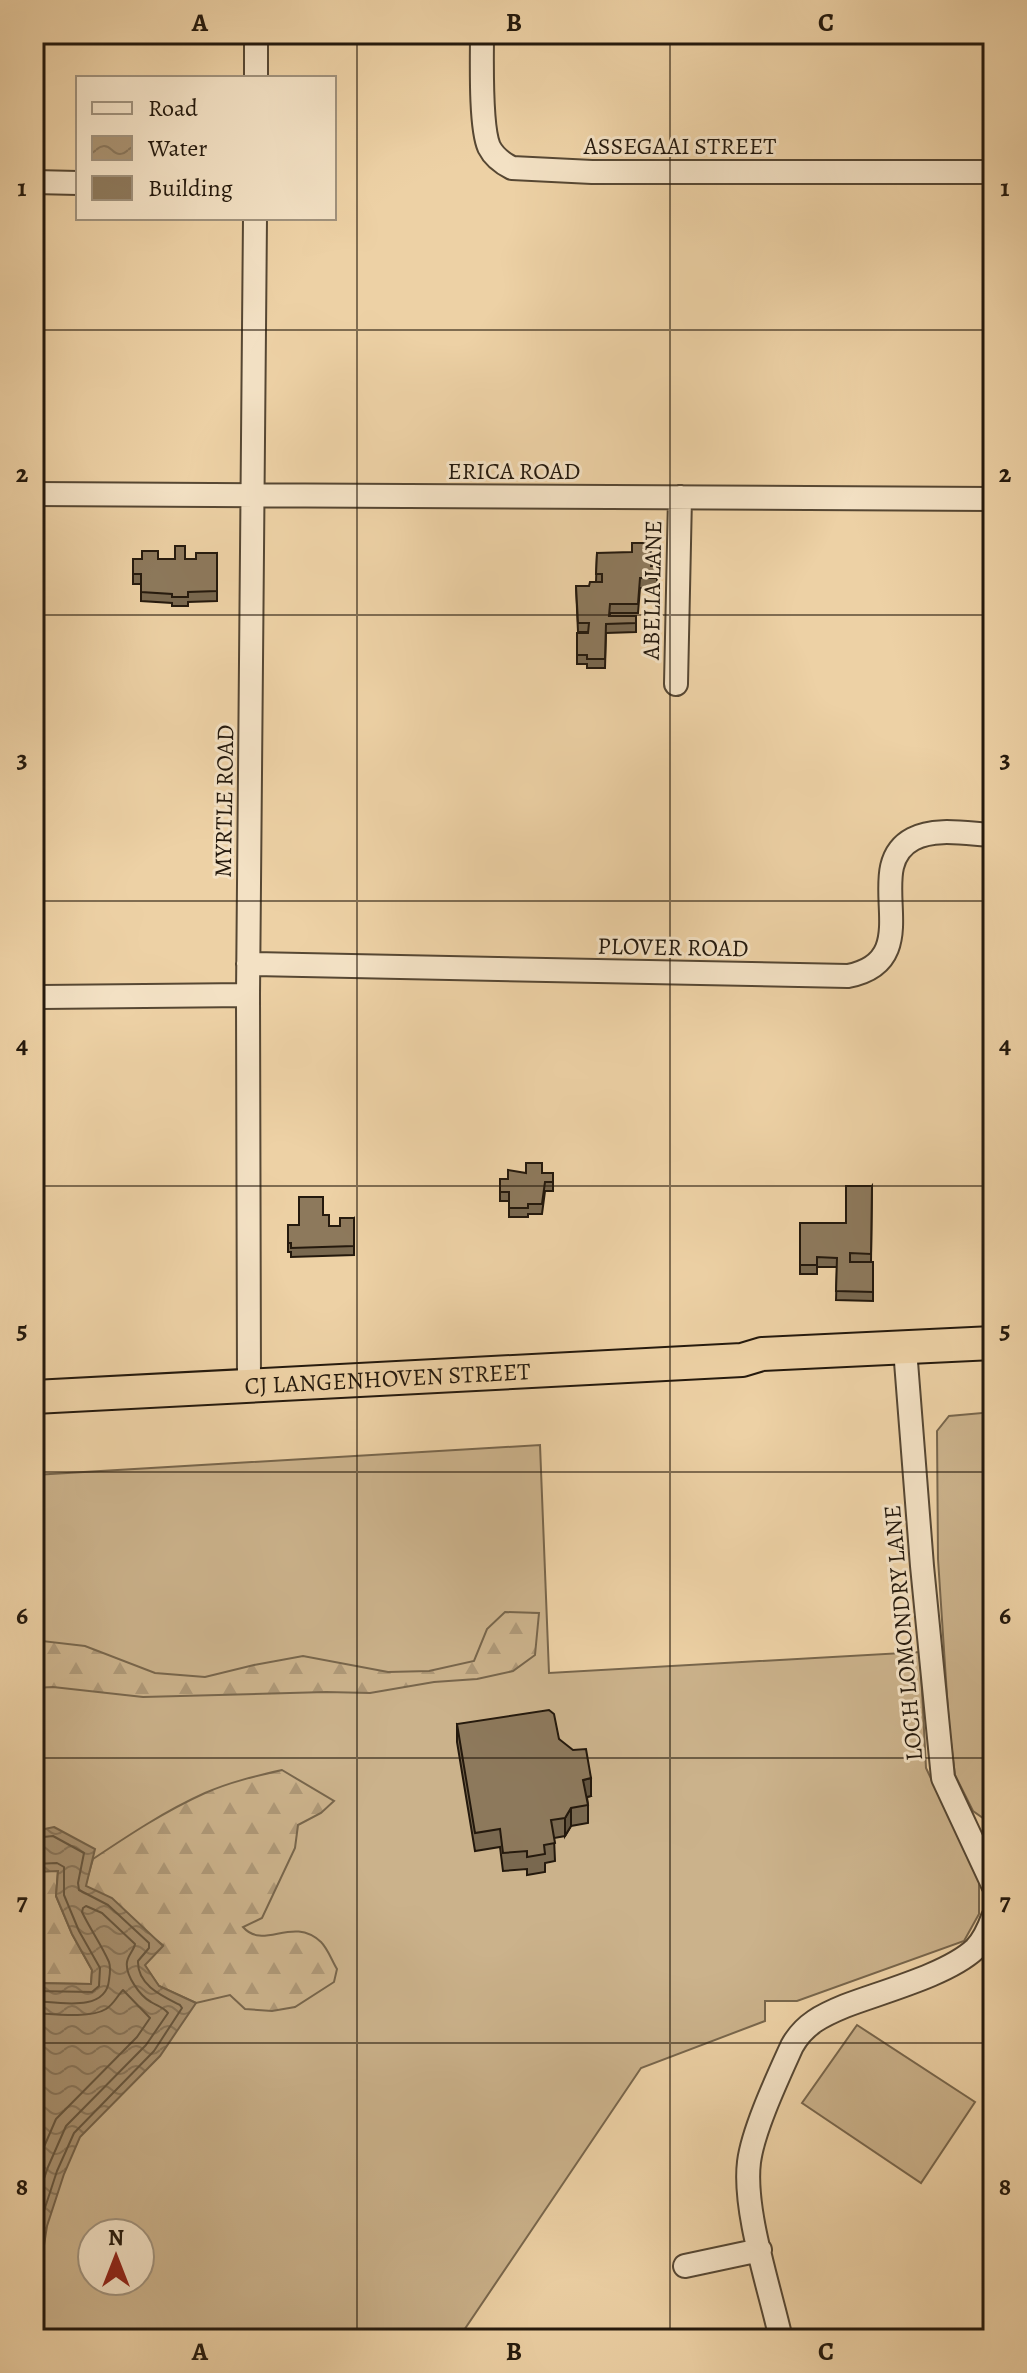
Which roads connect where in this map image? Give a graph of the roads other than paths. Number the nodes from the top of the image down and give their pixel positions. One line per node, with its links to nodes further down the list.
1 (256, 34): 3 (street)
2 (482, 34): 4 (street, ASSEGAAI STREET)
3 (256, 76)
4 (993, 172)
5 (34, 182): 6 (street)
6 (76, 183)
7 (255, 220): 9 (street, MYRTLE ROAD)
8 (34, 494): 9 (street, ERICA ROAD)
9 (253, 495): 10 (street, ERICA ROAD); 14 (street, MYRTLE ROAD)
10 (680, 497): 11 (street, ERICA ROAD); 12 (street, ABELIA LANE)
11 (993, 499)
12 (676, 684)
13 (993, 835): 14 (street, PLOVER ROAD)
14 (248, 964): 15 (street, MYRTLE ROAD)
15 (248, 995): 16 (street); 20 (street, MYRTLE ROAD)
16 (41, 997)
17 (993, 1343): 18 (highway, CJ LANGENHOVEN STREET)
18 (905, 1357): 19 (highway, CJ LANGENHOVEN STREET); 20 (highway, CJ LANGENHOVEN STREET); 22 (street, LOCH LOMONDRY LANE)
19 (993, 1363)
20 (249, 1385): 21 (highway, CJ LANGENHOVEN STREET)
21 (34, 1397)
22 (993, 1885)
23 (993, 1917): 24 (street)
24 (760, 2250): 25 (street); 26 (street)
25 (685, 2266)
26 (781, 2339)

